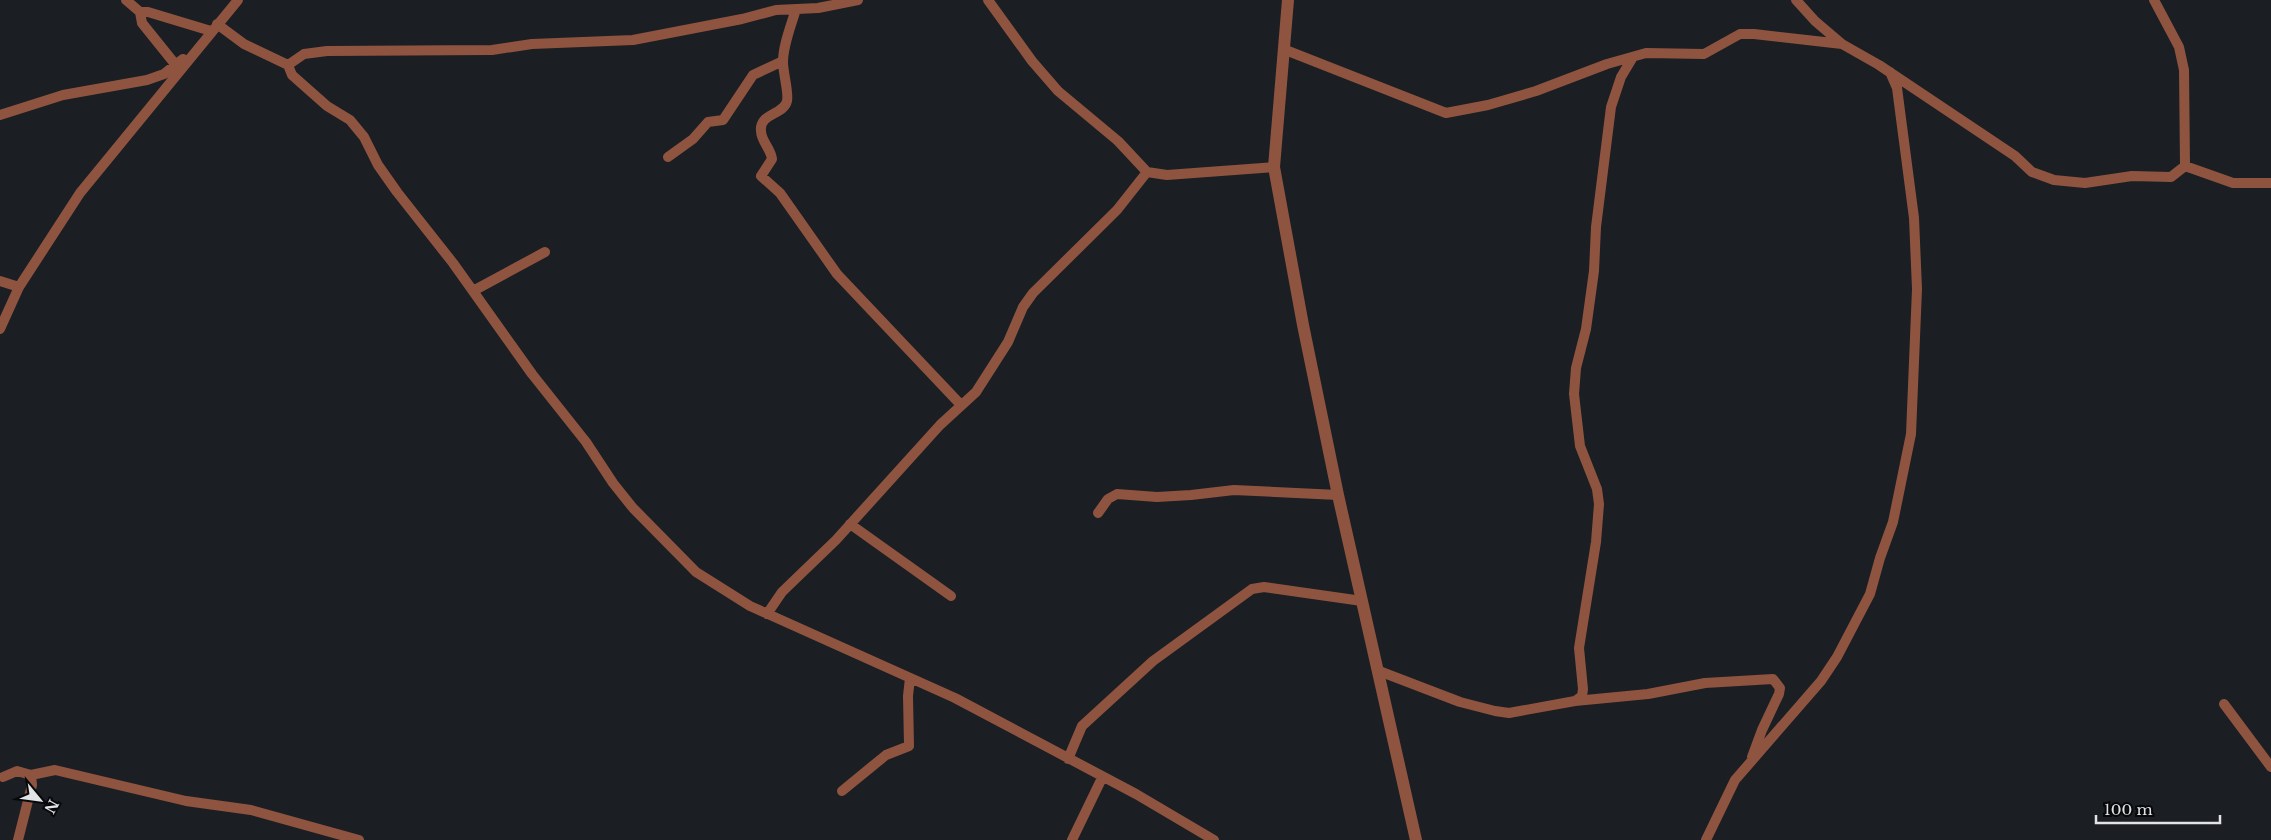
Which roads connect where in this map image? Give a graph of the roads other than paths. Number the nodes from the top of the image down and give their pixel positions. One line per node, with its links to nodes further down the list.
1 (126, 0): 9 (street)
2 (238, 0): 10 (street)
3 (858, 0): 8 (street)
4 (988, 0): 22 (street)
5 (1288, 0): 12 (street)
6 (1796, 0): 11 (street)
7 (2154, 0): 20 (street)
8 (796, 10): 14 (street); 15 (street)
9 (140, 12): 10 (street); 16 (street)
10 (214, 28): 15 (street); 16 (street)
11 (1842, 44): 13 (street); 17 (street)
12 (1283, 49): 13 (street); 21 (street)
13 (1633, 57): 38 (street)
14 (783, 61): 19 (street); 29 (street)
15 (288, 66): 27 (street)
16 (178, 67): 18 (street); 26 (street)
17 (1890, 72): 20 (street); 41 (street)
18 (0, 115)
19 (668, 156)
20 (2185, 166): 23 (street)
21 (1274, 167): 22 (street); 30 (street)
22 (1147, 172): 29 (street)
23 (2271, 183)
24 (545, 252): 27 (street)
25 (0, 282): 26 (street)
26 (19, 287): 28 (street)
27 (473, 291): 35 (street)
28 (0, 329)
29 (961, 405): 32 (street)
30 (1338, 495): 31 (street); 34 (street)
31 (1098, 513)
32 (850, 524): 33 (street); 35 (street)
33 (951, 596)
34 (1362, 601): 36 (street); 40 (street)
35 (767, 614): 37 (street)
36 (1379, 671): 38 (street); 51 (street)
37 (910, 678): 40 (street); 46 (street)
38 (1575, 702): 41 (street)
39 (2224, 704): 42 (street)
40 (1068, 759): 45 (street)
41 (1751, 761): 52 (street)
42 (2271, 767)
43 (30, 775): 44 (street); 47 (street); 48 (street)
44 (3, 777)
45 (1102, 778): 49 (street); 50 (street)
46 (842, 790)
47 (18, 840)
48 (359, 840)
49 (1072, 840)
50 (1214, 840)
51 (1416, 840)
52 (1706, 840)

